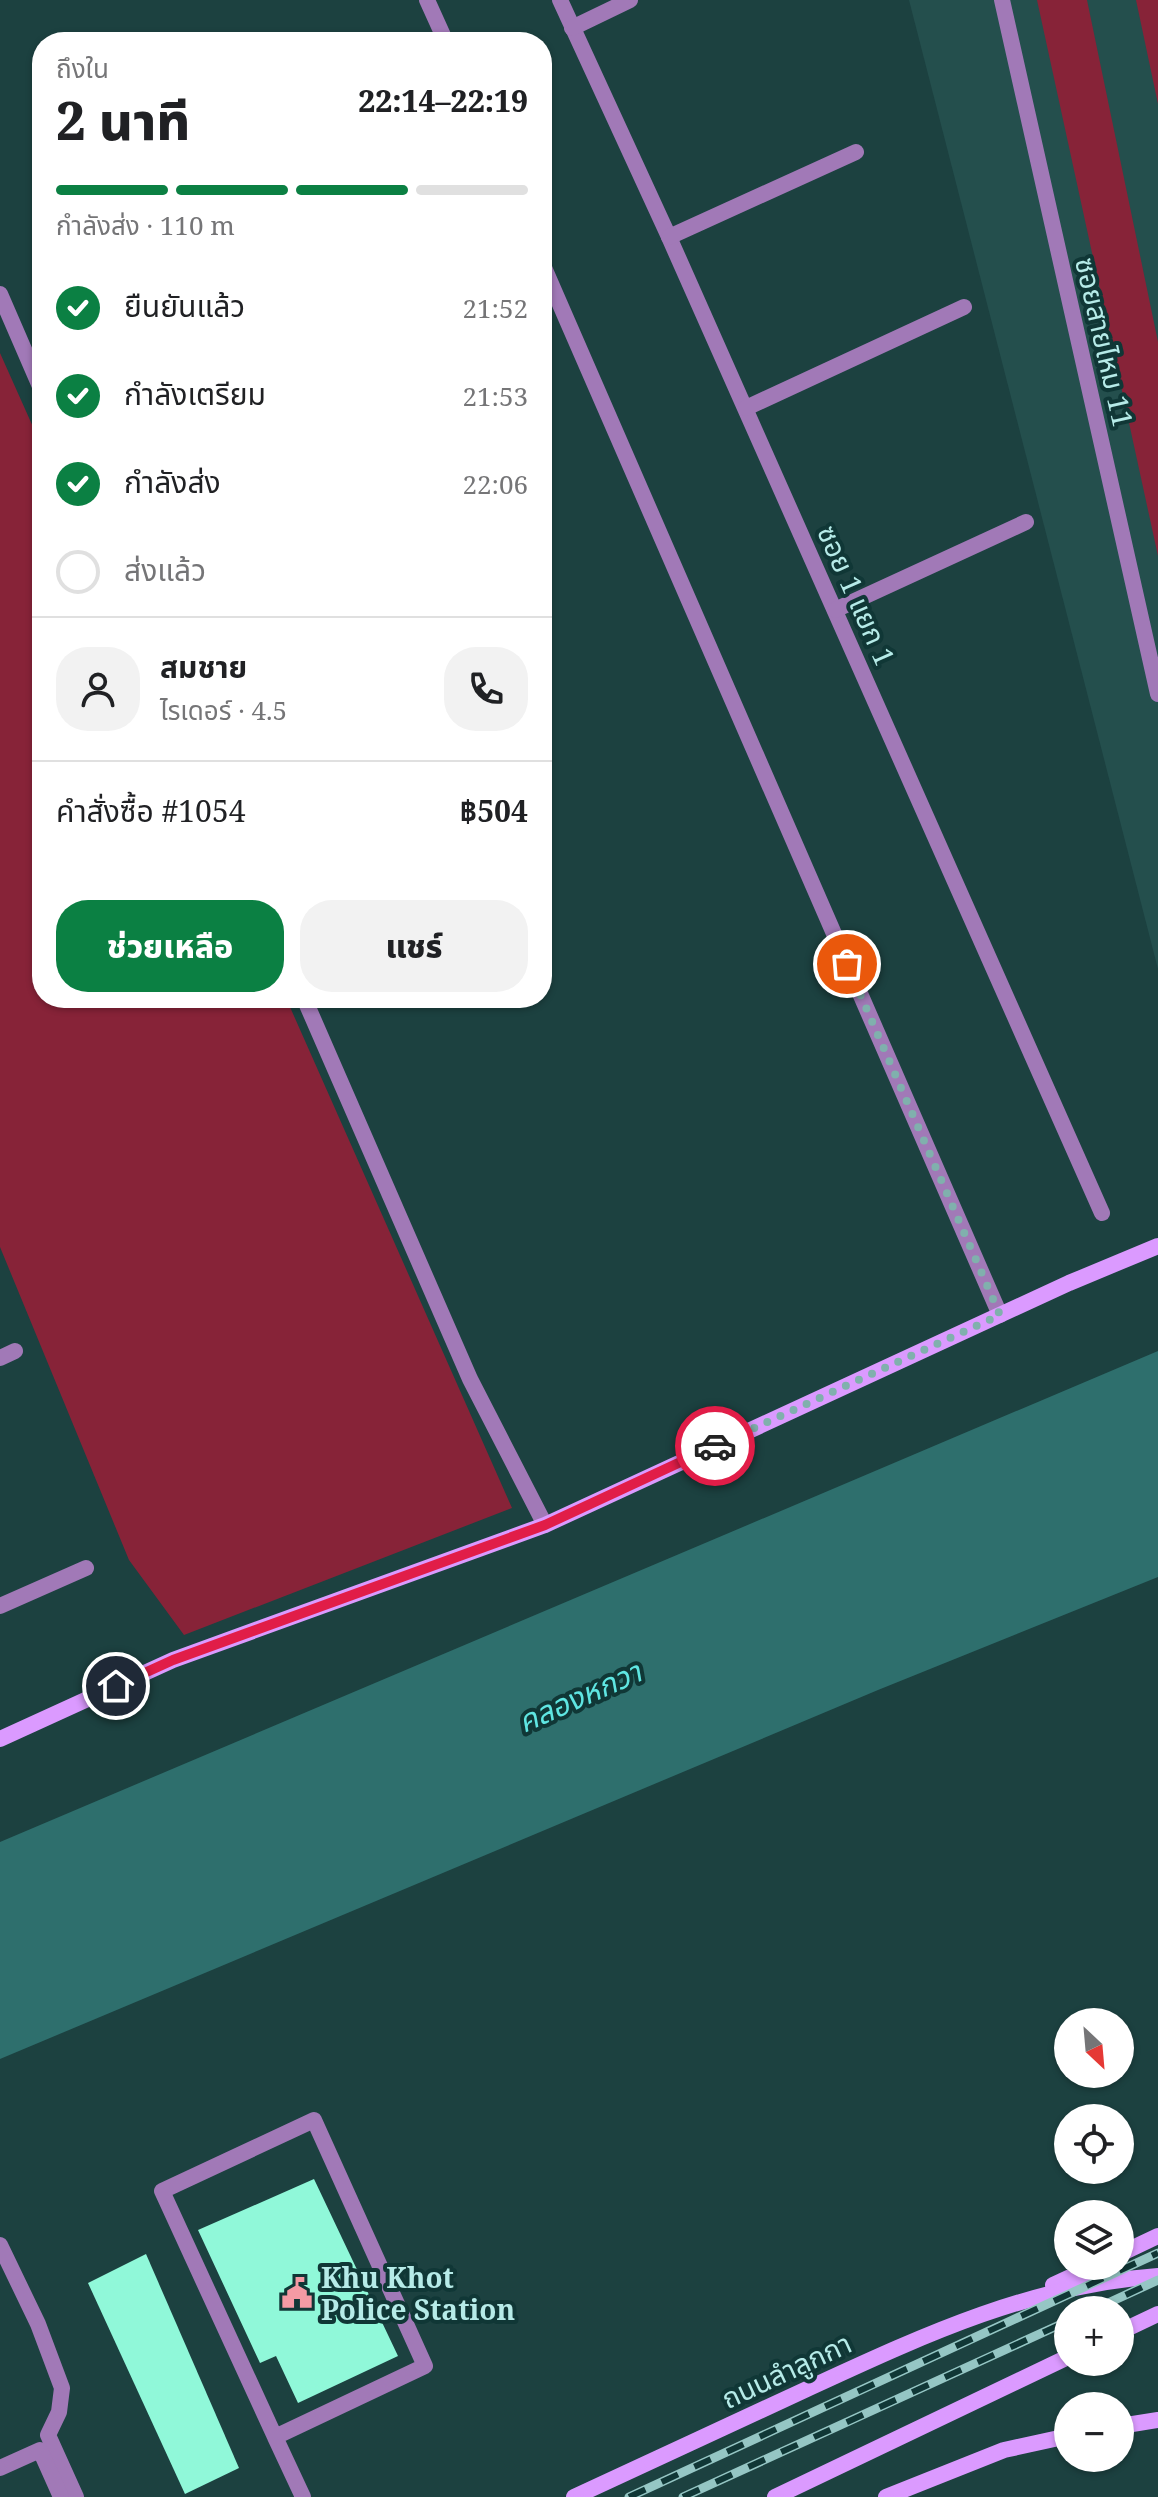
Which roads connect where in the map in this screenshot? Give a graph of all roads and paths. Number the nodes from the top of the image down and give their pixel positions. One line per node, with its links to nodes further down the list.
1 (427, 0): 6 (street)
2 (560, 0): 5 (street, ซอย 1 แยก 1)
3 (630, 0): 5 (street)
4 (1002, 0): 16 (street, ซอยสายไหม 11)
5 (572, 28): 8 (street, ซอย 1 แยก 1)
6 (441, 32)
7 (856, 152): 8 (street)
8 (669, 237): 13 (street, ซอย 1 แยก 1)
9 (552, 286): 20 (street)
10 (0, 294): 12 (street)
11 (964, 307): 13 (street)
12 (32, 368)
13 (746, 408): 15 (street, ซอย 1 แยก 1)
14 (1026, 522): 15 (street)
15 (835, 610): 18 (street, ซอย 1 แยก 1)
16 (1158, 694)
17 (308, 1008): 21 (street)
18 (1102, 1213)
19 (1158, 1246): 20 (main road)
20 (1000, 1315): 21 (main road)
21 (545, 1525): 24 (main road)
22 (86, 1568): 23 (street)
23 (0, 1606)
24 (0, 1739)
25 (1158, 2236): 27 (main road)
26 (0, 2245): 36 (street)
27 (1134, 2247)
28 (1158, 2276): 30 (main road, ถนนลำลูกกา)
29 (1065, 2280): 30 (main road, ถนนลำลูกกา)
30 (1023, 2300): 44 (main road, ถนนลำลูกกา)
31 (1158, 2314): 32 (main road)
32 (1134, 2325)
33 (1054, 2364): 45 (main road)
34 (1158, 2420): 35 (main road)
35 (1134, 2424)
36 (48, 2435): 39 (street); 42 (street)
37 (275, 2437): 37 (street); 43 (street)
38 (1054, 2439): 46 (main road)
39 (0, 2457)
40 (0, 2468): 41 (street)
41 (61, 2497)
42 (76, 2497)
43 (303, 2497)
44 (574, 2497)
45 (775, 2497)
46 (886, 2497)

